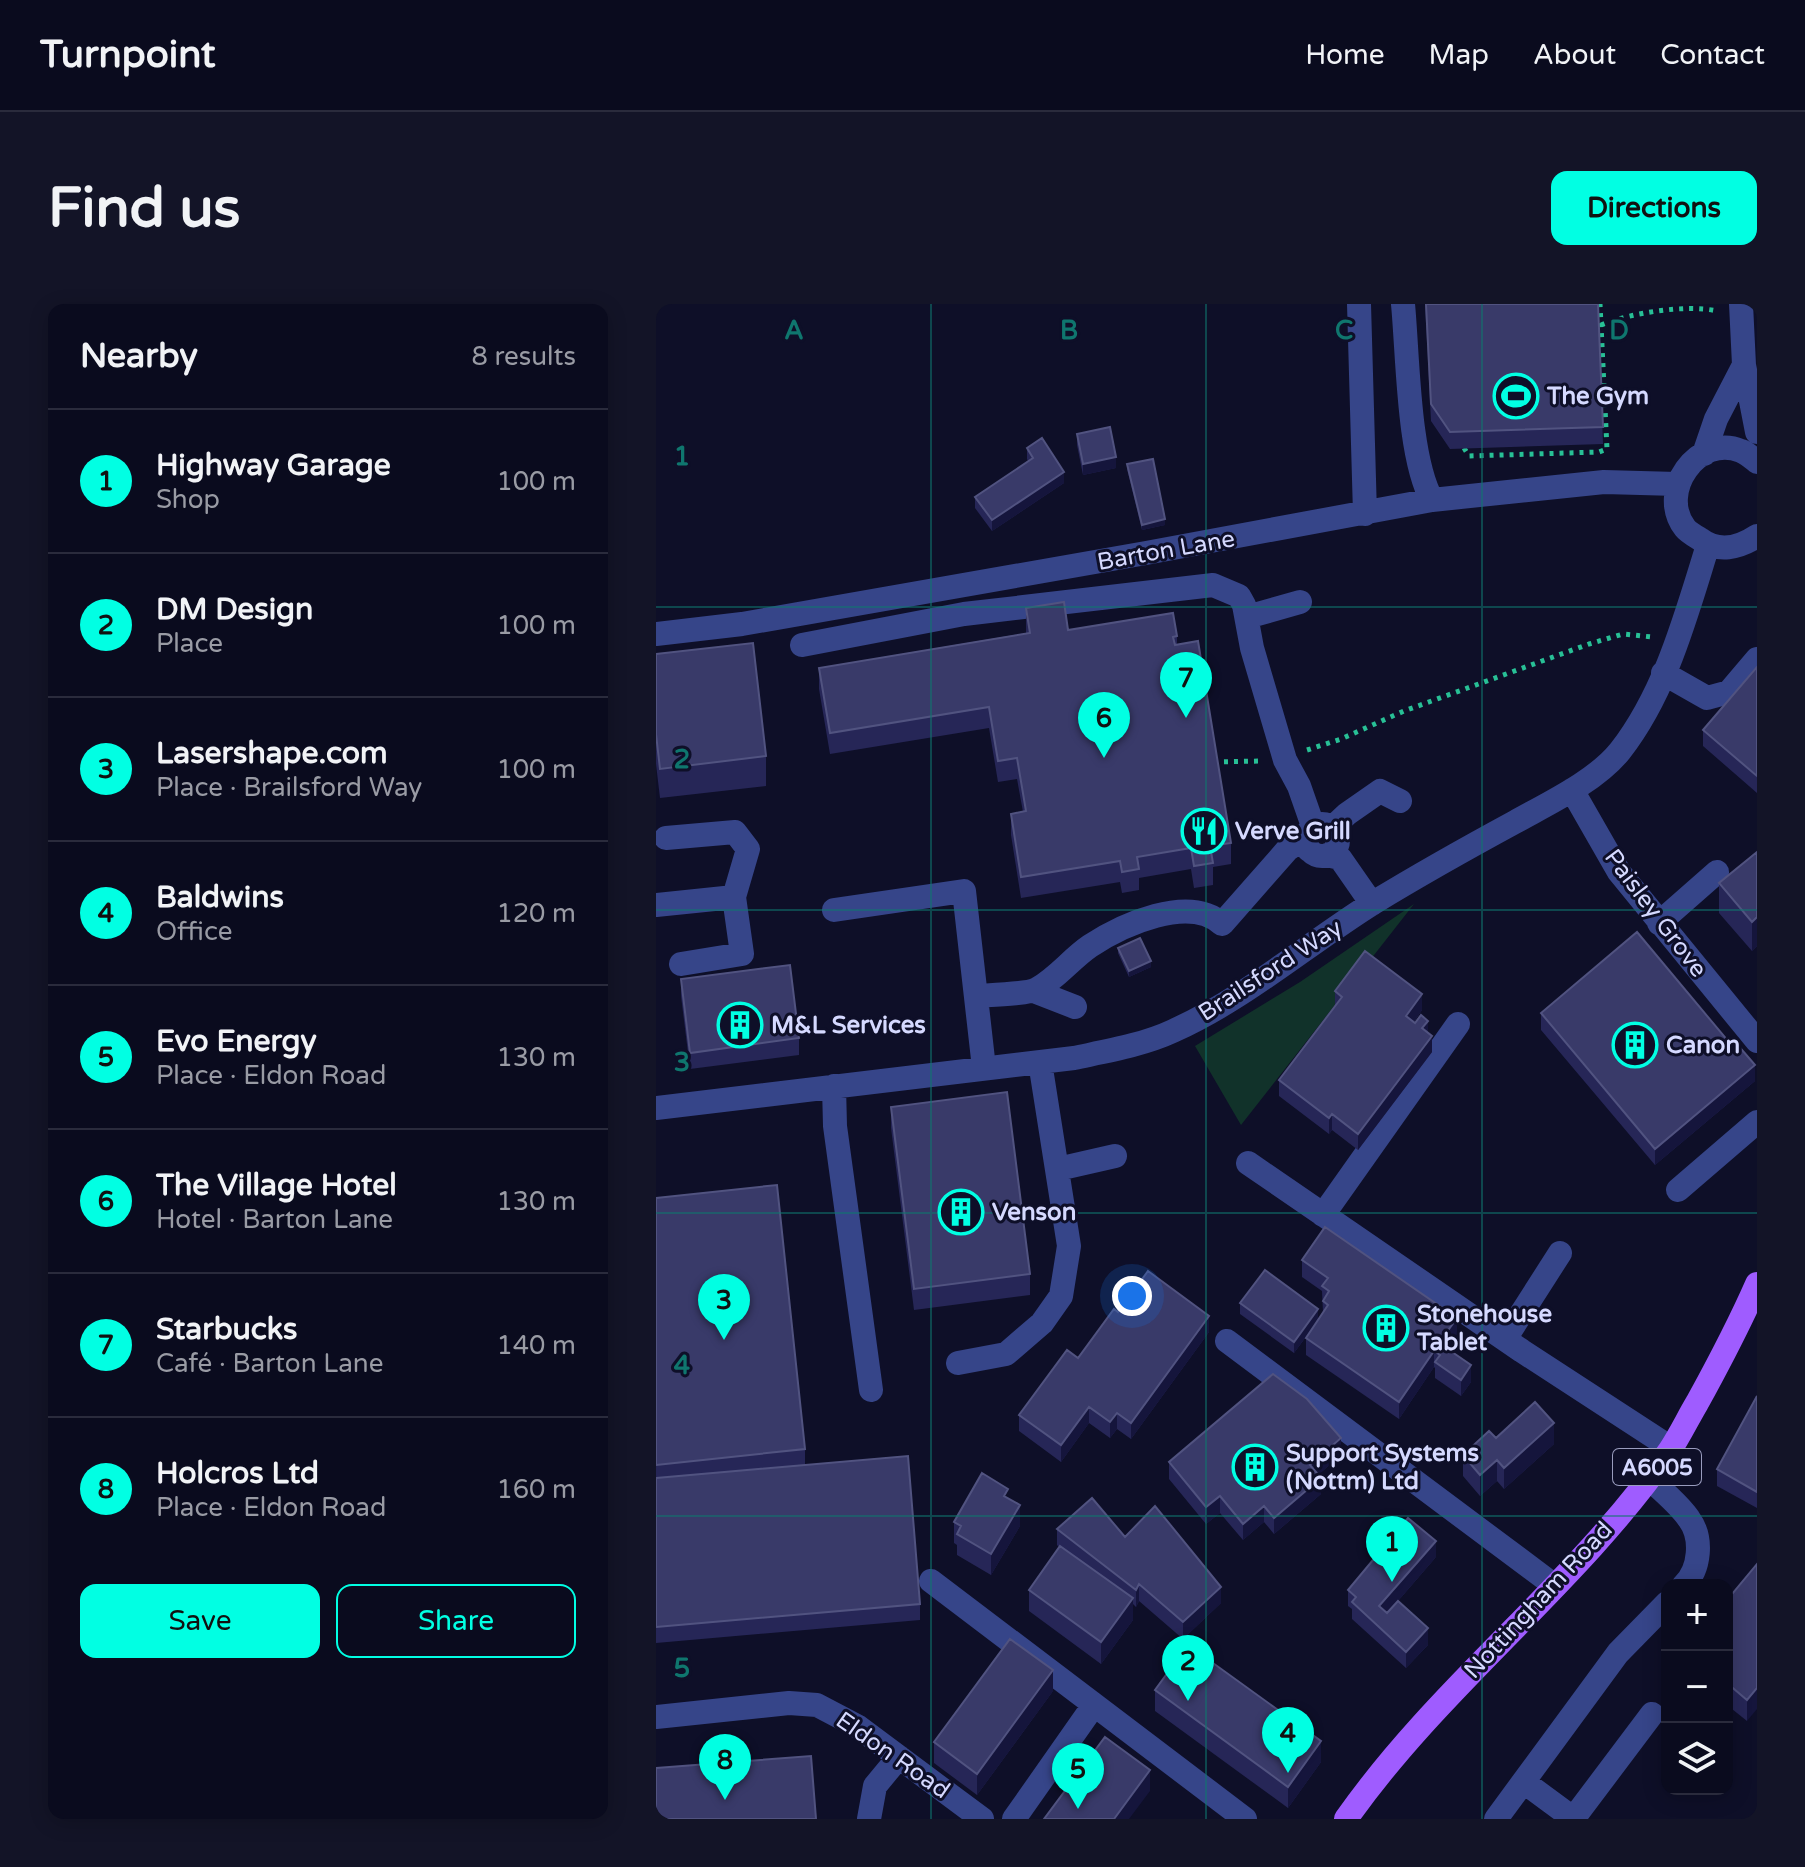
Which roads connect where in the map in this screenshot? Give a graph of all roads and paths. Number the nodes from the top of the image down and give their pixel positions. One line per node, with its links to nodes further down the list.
1 (1359, 304): 13 (street)
2 (1403, 304): 12 (street)
3 (1600, 304): 5 (path)
4 (1741, 309): 5 (path); 6 (street)
5 (1601, 325): 8 (path)
6 (1744, 365): 7 (street); 9 (street)
7 (1757, 432)
8 (1464, 448)
9 (1704, 454): 10 (street); 11 (street)
10 (1757, 462)
11 (1677, 484): 12 (street, Barton Lane); 15 (street)
12 (1432, 500): 13 (street, Barton Lane)
13 (1365, 514): 18 (street, Barton Lane)
14 (1752, 544): 15 (street)
15 (1708, 545): 20 (street, Brailsford Way)
16 (1300, 602): 17 (street)
17 (1247, 617): 19 (street); 23 (street)
18 (656, 634)
19 (802, 645)
20 (1676, 645): 22 (street, Brailsford Way); 23 (path)
21 (1757, 659): 22 (street)
22 (1663, 673): 25 (street, Brailsford Way)
23 (1285, 760): 24 (path); 28 (street)
24 (1214, 762)
25 (1572, 790): 32 (street, Brailsford Way); 34 (street, Paisley Grove)
26 (1400, 801): 28 (street)
27 (666, 838): 30 (street)
28 (1320, 840): 32 (street); 36 (street)
29 (1717, 872): 34 (street)
30 (734, 897): 31 (street); 35 (street)
31 (666, 903)
32 (1372, 904): 41 (street, Brailsford Way)
33 (834, 910): 37 (street)
34 (1659, 923): 40 (street, Paisley Grove)
35 (681, 964)
36 (1034, 991): 37 (street); 38 (street)
37 (976, 996): 42 (street)
38 (1075, 1007)
39 (1458, 1024): 50 (street)
40 (1753, 1036)
41 (1040, 1062): 42 (street, Brailsford Way); 48 (street)
42 (984, 1068): 43 (street, Brailsford Way)
43 (834, 1086): 44 (street, Brailsford Way); 56 (street)
44 (656, 1108)
45 (1757, 1122): 49 (street)
46 (1115, 1156): 48 (street)
47 (1248, 1163): 50 (street)
48 (1058, 1169): 55 (street)
49 (1678, 1190)
50 (1323, 1215): 53 (street)
51 (1560, 1253): 53 (street)
52 (1757, 1284): 57 (main road, Nottingham Road / A6005)
53 (1505, 1339): 57 (street)
54 (1227, 1341): 61 (street)
55 (958, 1363)
56 (871, 1390)
57 (1671, 1448): 58 (main road, Nottingham Road / A6005)
58 (1649, 1478): 59 (street); 61 (main road, Nottingham Road / A6005)
59 (1690, 1579)
60 (931, 1581): 63 (street)
61 (1555, 1586): 72 (main road, Nottingham Road / A6005)
62 (1661, 1609): 67 (street)
63 (1094, 1705): 70 (street); 71 (street)
64 (1652, 1714): 74 (street)
65 (656, 1717): 66 (street, Eldon Road)
66 (899, 1757): 68 (street); 69 (street, Eldon Road)
67 (1524, 1782): 73 (street); 74 (street)
68 (869, 1819)
69 (982, 1819)
70 (1014, 1819)
71 (1245, 1819)
72 (1346, 1819)
73 (1496, 1819)
74 (1573, 1819)

